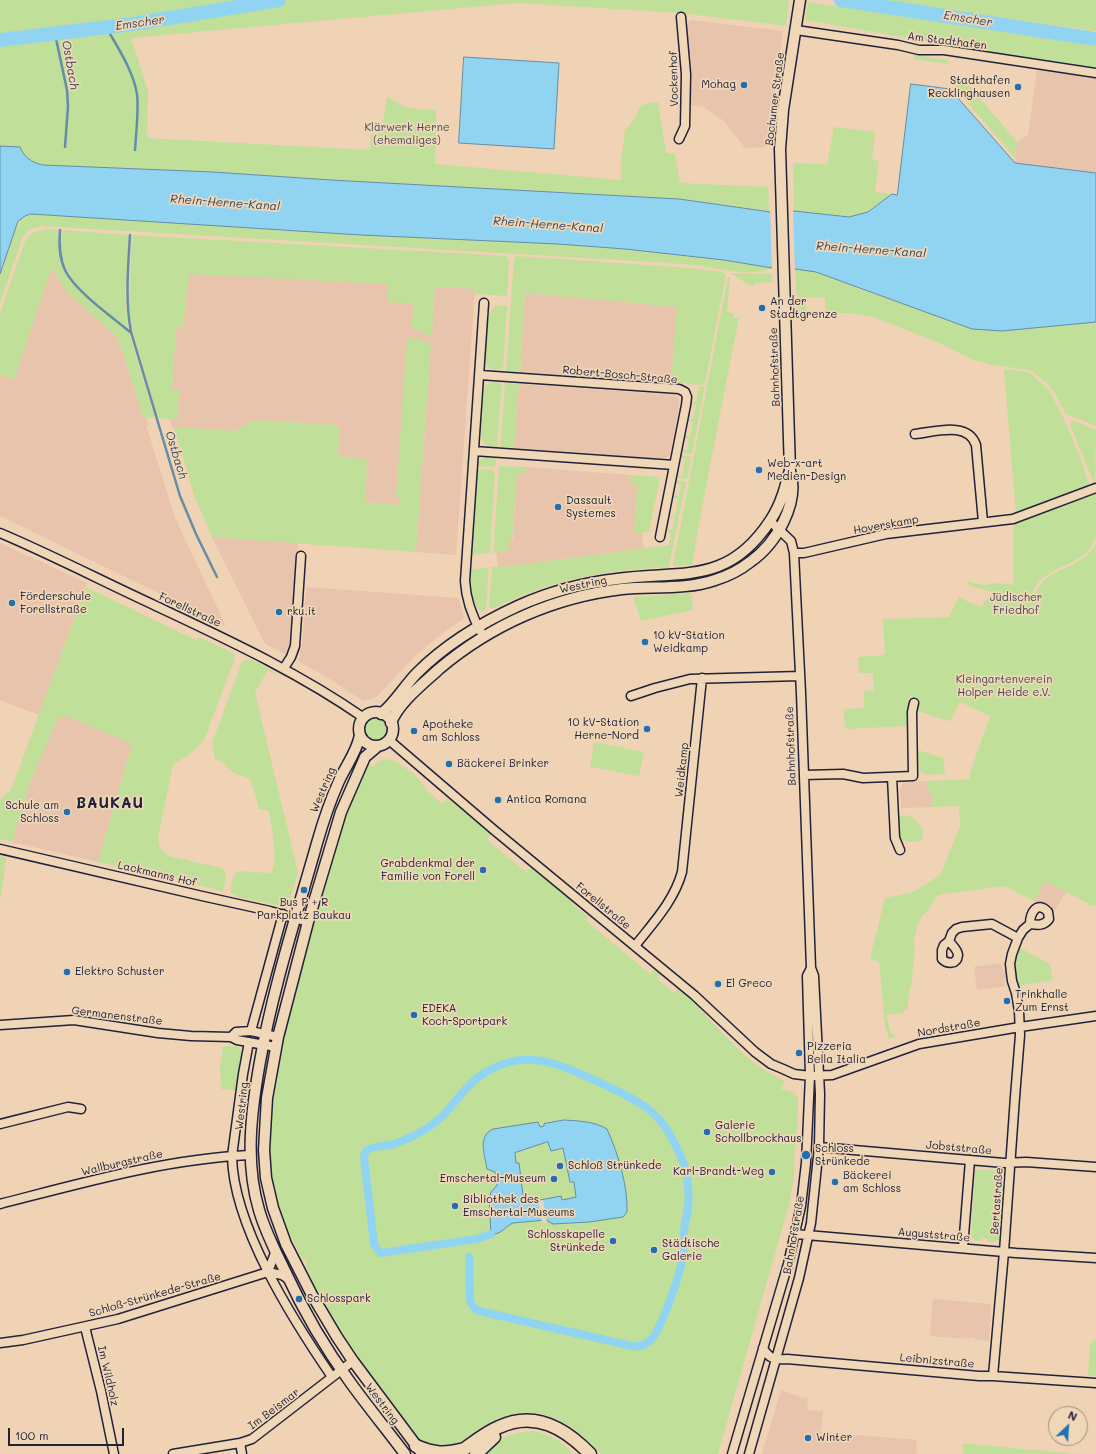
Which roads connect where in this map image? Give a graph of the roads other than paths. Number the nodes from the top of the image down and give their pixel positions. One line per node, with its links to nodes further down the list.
1 (799, 5): 3 (main road, Bochumer Straße)
2 (681, 17): 5 (street, Vockenhof)
3 (796, 30): 4 (street, Am Stadthafen); 6 (main road, Bochumer Straße)
4 (1096, 73)
5 (679, 139)
6 (782, 201): 12 (main road, Bahnhofstraße)
7 (484, 304): 8 (street)
8 (480, 374): 10 (street); 11 (street, Robert-Bosch-Straße)
9 (915, 434): 15 (street)
10 (474, 451): 11 (street); 21 (street)
11 (674, 465): 18 (street, Robert-Bosch-Straße)
12 (790, 470): 14 (main road); 16 (main road, Bahnhofstraße)
13 (1096, 488): 15 (street, Hoverskamp)
14 (770, 521): 16 (street, Bahnhofstraße); 21 (main road, Westring)
15 (983, 522): 19 (street, Hoverskamp)
16 (779, 529): 19 (street, Bahnhofstraße); 22 (main road, Westring)
17 (0, 533): 23 (street, Forellstraße)
18 (660, 537)
19 (794, 554): 24 (street, Bahnhofstraße)
20 (301, 556): 23 (street)
21 (478, 626): 22 (street); 28 (main road, Westring)
22 (484, 636): 30 (main road, Westring)
23 (284, 668): 29 (street, Forellstraße)
24 (800, 676): 25 (street); 34 (street, Bahnhofstraße)
25 (702, 678): 26 (street); 44 (street, Weidkamp)
26 (631, 696)
27 (914, 703): 35 (street)
28 (381, 714): 29 (main road); 30 (main road)
29 (364, 718): 31 (main road)
30 (391, 723): 32 (main road)
31 (360, 735): 33 (main road); 39 (main road, Westring)
32 (389, 740): 33 (main road); 44 (street, Forellstraße)
33 (378, 746): 40 (main road, Westring)
34 (804, 776): 35 (street); 45 (street, Bahnhofstraße)
35 (892, 777): 37 (street)
36 (0, 849): 38 (street, Lackmanns Hof)
37 (900, 850)
38 (283, 914): 39 (street, Lackmanns Hof); 49 (street)
39 (296, 918): 40 (street, Lackmanns Hof); 51 (main road, Westring)
40 (308, 922): 53 (main road, Westring)
41 (1030, 924): 42 (street)
42 (1018, 938): 43 (street); 48 (street, Bertastraße)
43 (949, 941)
44 (635, 946): 54 (street, Forellstraße)
45 (811, 968): 54 (street, Bahnhofstraße); 55 (street, Bahnhofstraße)
46 (1096, 1016): 48 (street, Nordstraße)
47 (0, 1025): 50 (street, Germanenstraße)
48 (1020, 1027): 55 (street, Nordstraße); 62 (street, Bertastraße)
49 (252, 1031): 50 (street, Germanenstraße); 51 (street, Germanenstraße)
50 (231, 1036): 52 (street, Germanenstraße)
51 (264, 1039): 52 (street, Germanenstraße); 53 (street, Germanenstraße); 59 (main road, Westring)
52 (250, 1042): 60 (street, Westring)
53 (277, 1042): 77 (main road, Westring)
54 (810, 1076): 55 (street, Nordstraße); 65 (street, Bahnhofstraße)
55 (820, 1076): 58 (street, Bahnhofstraße)
56 (80, 1108): 57 (street)
57 (0, 1124)
58 (819, 1147): 61 (street, Jobststraße); 66 (street, Bahnhofstraße)
59 (250, 1155): 60 (street, Wallburgstraße); 69 (main road, Westring)
60 (232, 1156): 64 (street, Wallburgstraße); 71 (street, Westring)
61 (970, 1160): 62 (street, Jobststraße); 67 (street)
62 (1011, 1163): 63 (street, Jobststraße); 68 (street, Bertastraße)
63 (1096, 1167)
64 (0, 1204)
65 (795, 1234): 66 (street, Auguststraße); 75 (street, Bahnhofstraße)
66 (808, 1236): 67 (street, Auguststraße); 76 (street, Bahnhofstraße)
67 (963, 1248): 68 (street, Auguststraße)
68 (1004, 1252): 70 (street, Auguststraße); 79 (street, Bertastraße)
69 (276, 1253): 71 (street); 72 (main road, Westring)
70 (1096, 1258)
71 (268, 1272): 72 (street); 73 (street, Schloß-Strünkede-Straße); 80 (street, Westring)
72 (288, 1279): 78 (main road, Westring)
73 (85, 1327): 74 (street, Schloß-Strünkede-Straße); 85 (street, Im Wildholz)
74 (0, 1343)
75 (763, 1348): 76 (street); 91 (street, Bahnhofstraße)
76 (776, 1360): 79 (street, Leibnizstraße); 92 (street, Bahnhofstraße)
77 (353, 1361): 78 (street, Im Beismar); 83 (main road, Westring)
78 (342, 1369): 80 (street, Im Beismar); 88 (main road, Westring)
79 (993, 1376): 81 (street, Leibnizstraße)
80 (332, 1377): 82 (street, Im Beismar)
81 (1096, 1383)
82 (240, 1443): 86 (street, Im Beismar); 87 (street)
83 (419, 1450): 84 (highway)
84 (466, 1452): 89 (highway); 90 (highway)
85 (114, 1454)
86 (173, 1454)
87 (242, 1454)
88 (405, 1454)
89 (579, 1454)
90 (590, 1454)
91 (732, 1454)
92 (749, 1454)

